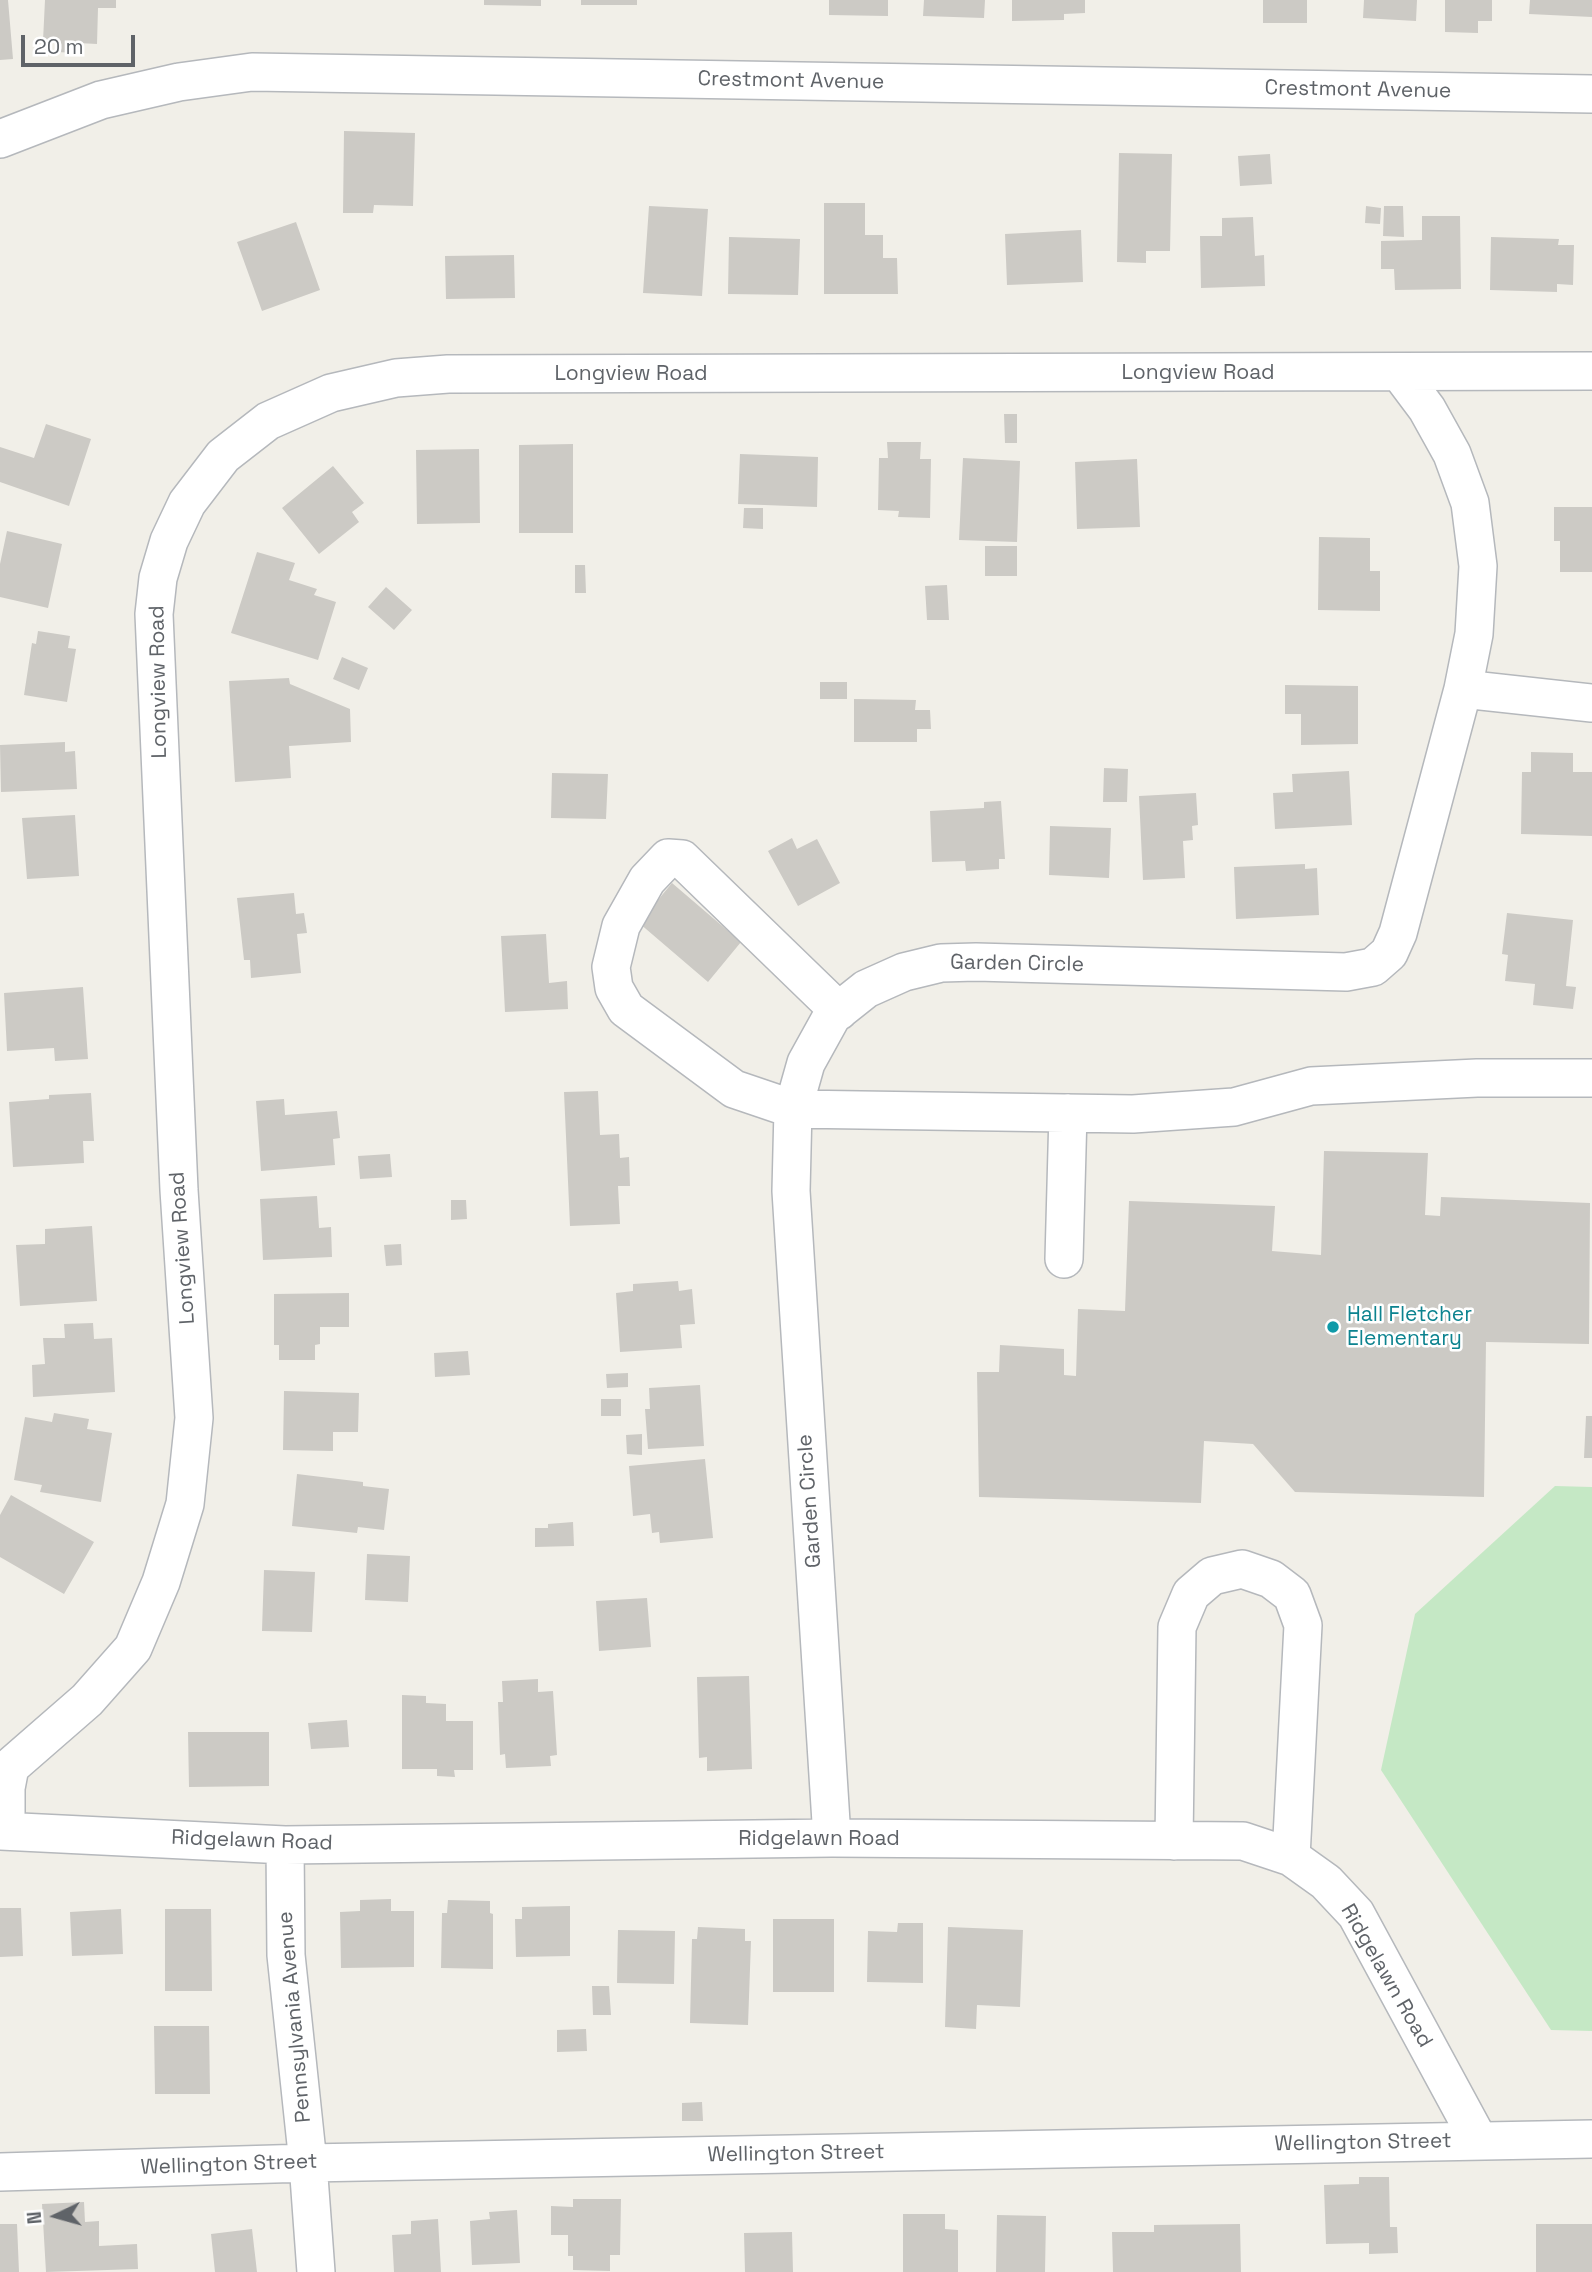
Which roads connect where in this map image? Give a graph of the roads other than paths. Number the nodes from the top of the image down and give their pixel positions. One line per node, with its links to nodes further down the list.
1 (1592, 94): 2 (street, Crestmont Avenue)
2 (0, 139)
3 (1592, 371): 4 (street, Longview Road)
4 (1400, 373): 5 (street, Garden Circle); 12 (street, Longview Road)
5 (1463, 689): 6 (street); 7 (street, Garden Circle)
6 (1592, 703)
7 (839, 1011): 9 (street, Garden Circle); 9 (street)
8 (1592, 1078): 10 (street)
9 (793, 1109): 10 (street); 13 (street, Garden Circle)
10 (1068, 1113): 11 (street)
11 (1064, 1259)
12 (3, 1831): 15 (street, Ridgelawn Road)
13 (832, 1838): 14 (street, Ridgelawn Road); 15 (street, Ridgelawn Road)
14 (1174, 1841): 16 (street, Ridgelawn Road); 16 (street)
15 (285, 1845): 19 (street, Pennsylvania Avenue)
16 (1291, 1857): 18 (street, Ridgelawn Road)
17 (1592, 2139): 18 (street, Wellington Street)
18 (1479, 2141): 19 (street, Wellington Street)
19 (309, 2163): 20 (street, Wellington Street); 21 (street, Pennsylvania Avenue)
20 (0, 2172)
21 (316, 2272)

